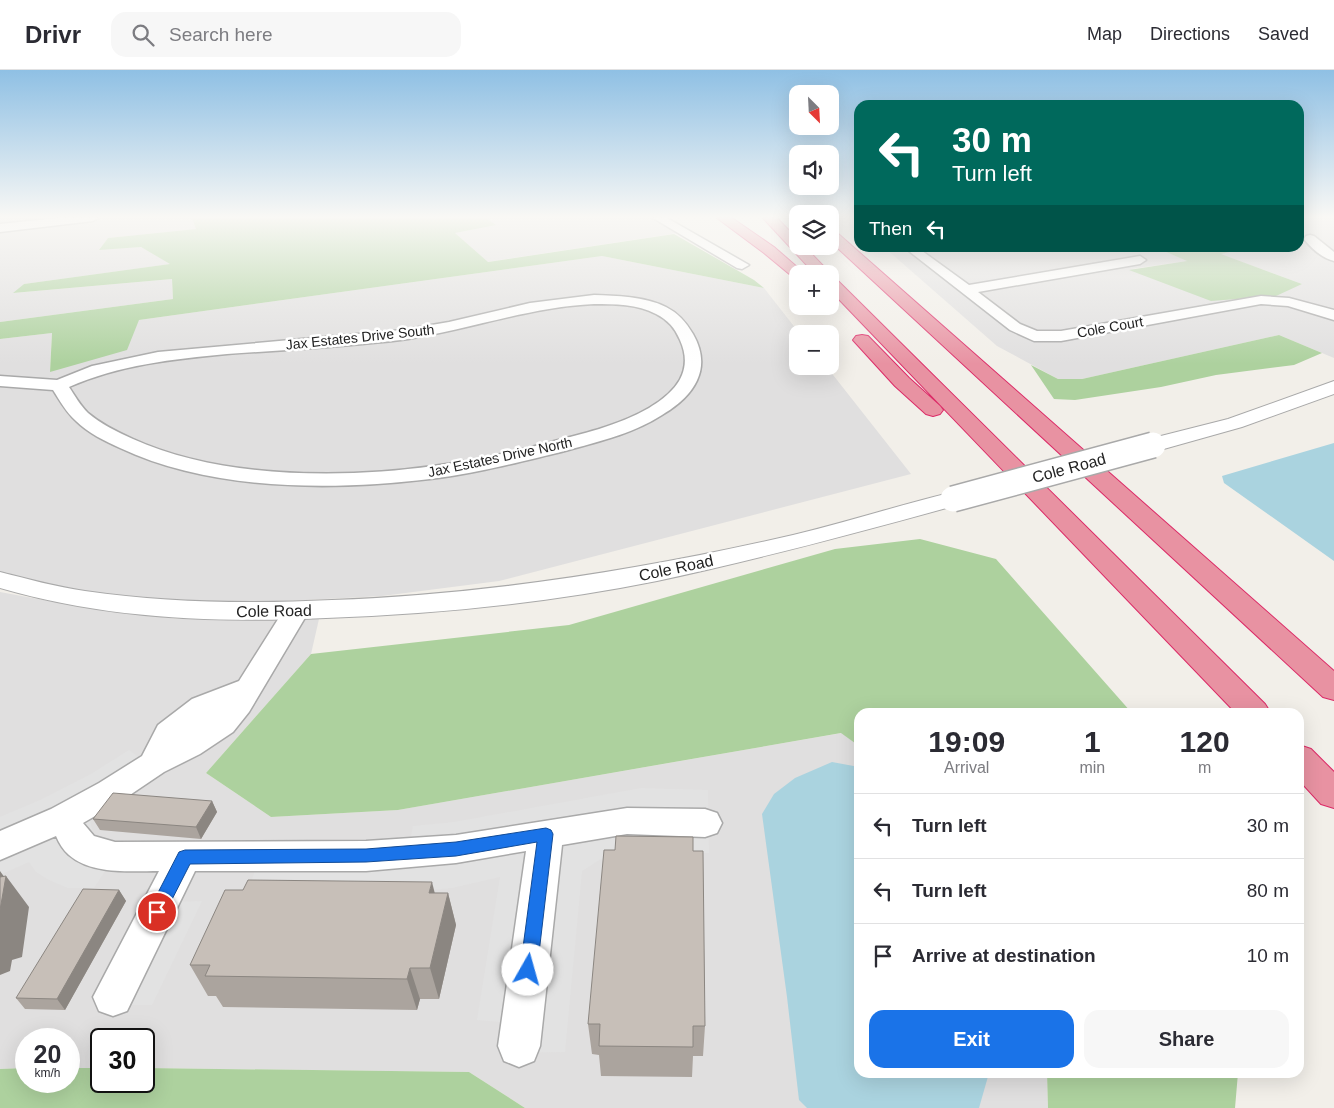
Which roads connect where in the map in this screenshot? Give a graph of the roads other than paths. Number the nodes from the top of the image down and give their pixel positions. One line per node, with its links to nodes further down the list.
1 (866, 266): 13 (highway)
2 (936, 266): 5 (street, Cole Court)
3 (1103, 266): 5 (street)
4 (839, 290): 14 (highway)
5 (967, 290): 8 (street, Cole Court)
6 (936, 308): 13 (highway)
7 (839, 315): 14 (highway)
8 (1334, 315)
9 (694, 359): 11 (street, Jax Estates Drive South); 11 (street, Jax Estates Drive North)
10 (0, 381): 11 (street)
11 (59, 384)
12 (1334, 387): 16 (street, Cole Road, bridge)
13 (1023, 408): 17 (highway)
14 (1038, 492): 18 (highway)
15 (0, 580): 16 (street, Cole Road)
16 (296, 611): 21 (street)
17 (1334, 689)
18 (1250, 708)
19 (1304, 763): 20 (highway)
20 (1334, 794)
21 (63, 818): 24 (street); 25 (street)
22 (705, 823): 23 (street)
23 (546, 834): 25 (street); 27 (street)
24 (0, 846)
25 (185, 857): 26 (street)
26 (113, 997)
27 (519, 1046)

